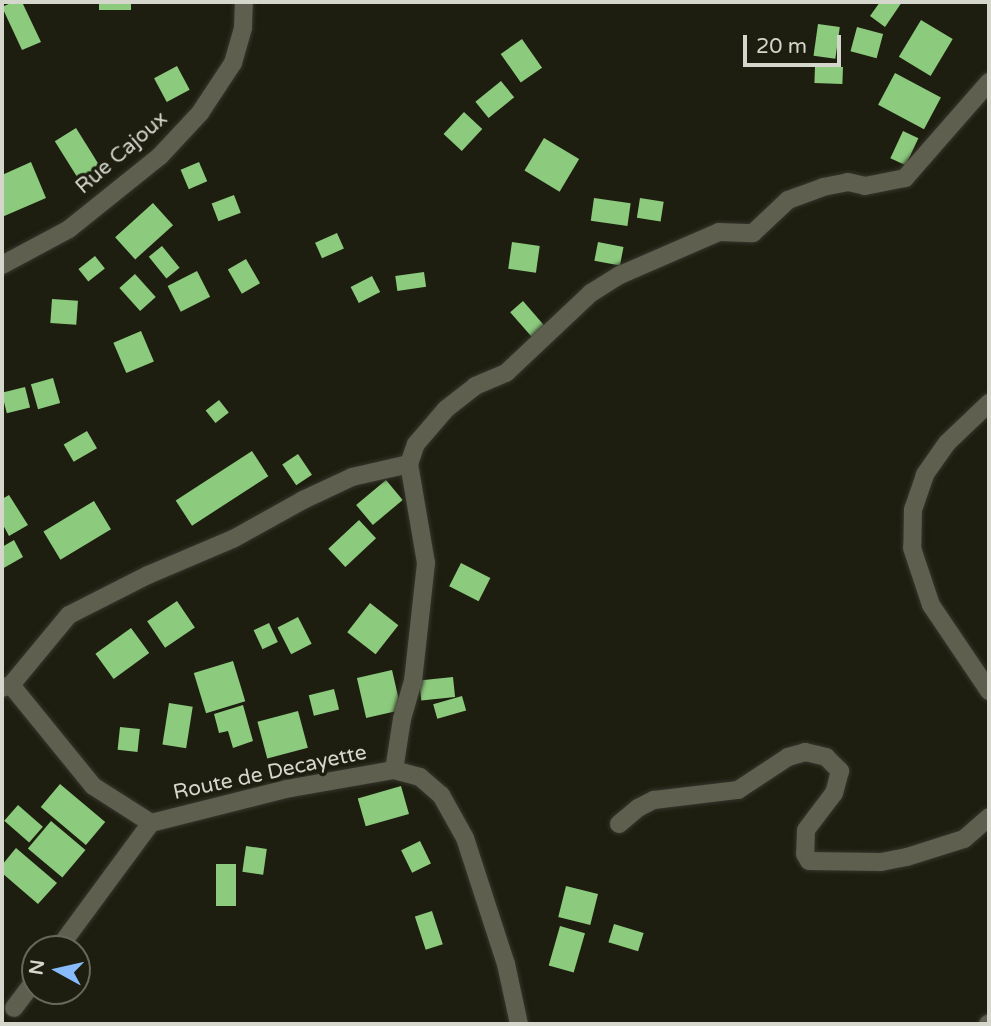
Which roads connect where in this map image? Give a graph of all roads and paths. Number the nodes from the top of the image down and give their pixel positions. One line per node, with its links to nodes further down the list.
1 (244, 2): 3 (street, Rue Cajoux)
2 (989, 82): 5 (street)
3 (2, 265)
4 (989, 403): 7 (street)
5 (409, 464): 6 (street); 8 (street)
6 (6, 686): 10 (street, Route de Decayette)
7 (989, 691)
8 (394, 770): 10 (street, Route de Decayette); 15 (street, Route de Decayette)
9 (989, 817): 11 (street)
10 (151, 823): 12 (street)
11 (619, 824)
12 (68, 935)
13 (21, 999): 14 (street)
14 (14, 1008)
15 (519, 1024)

